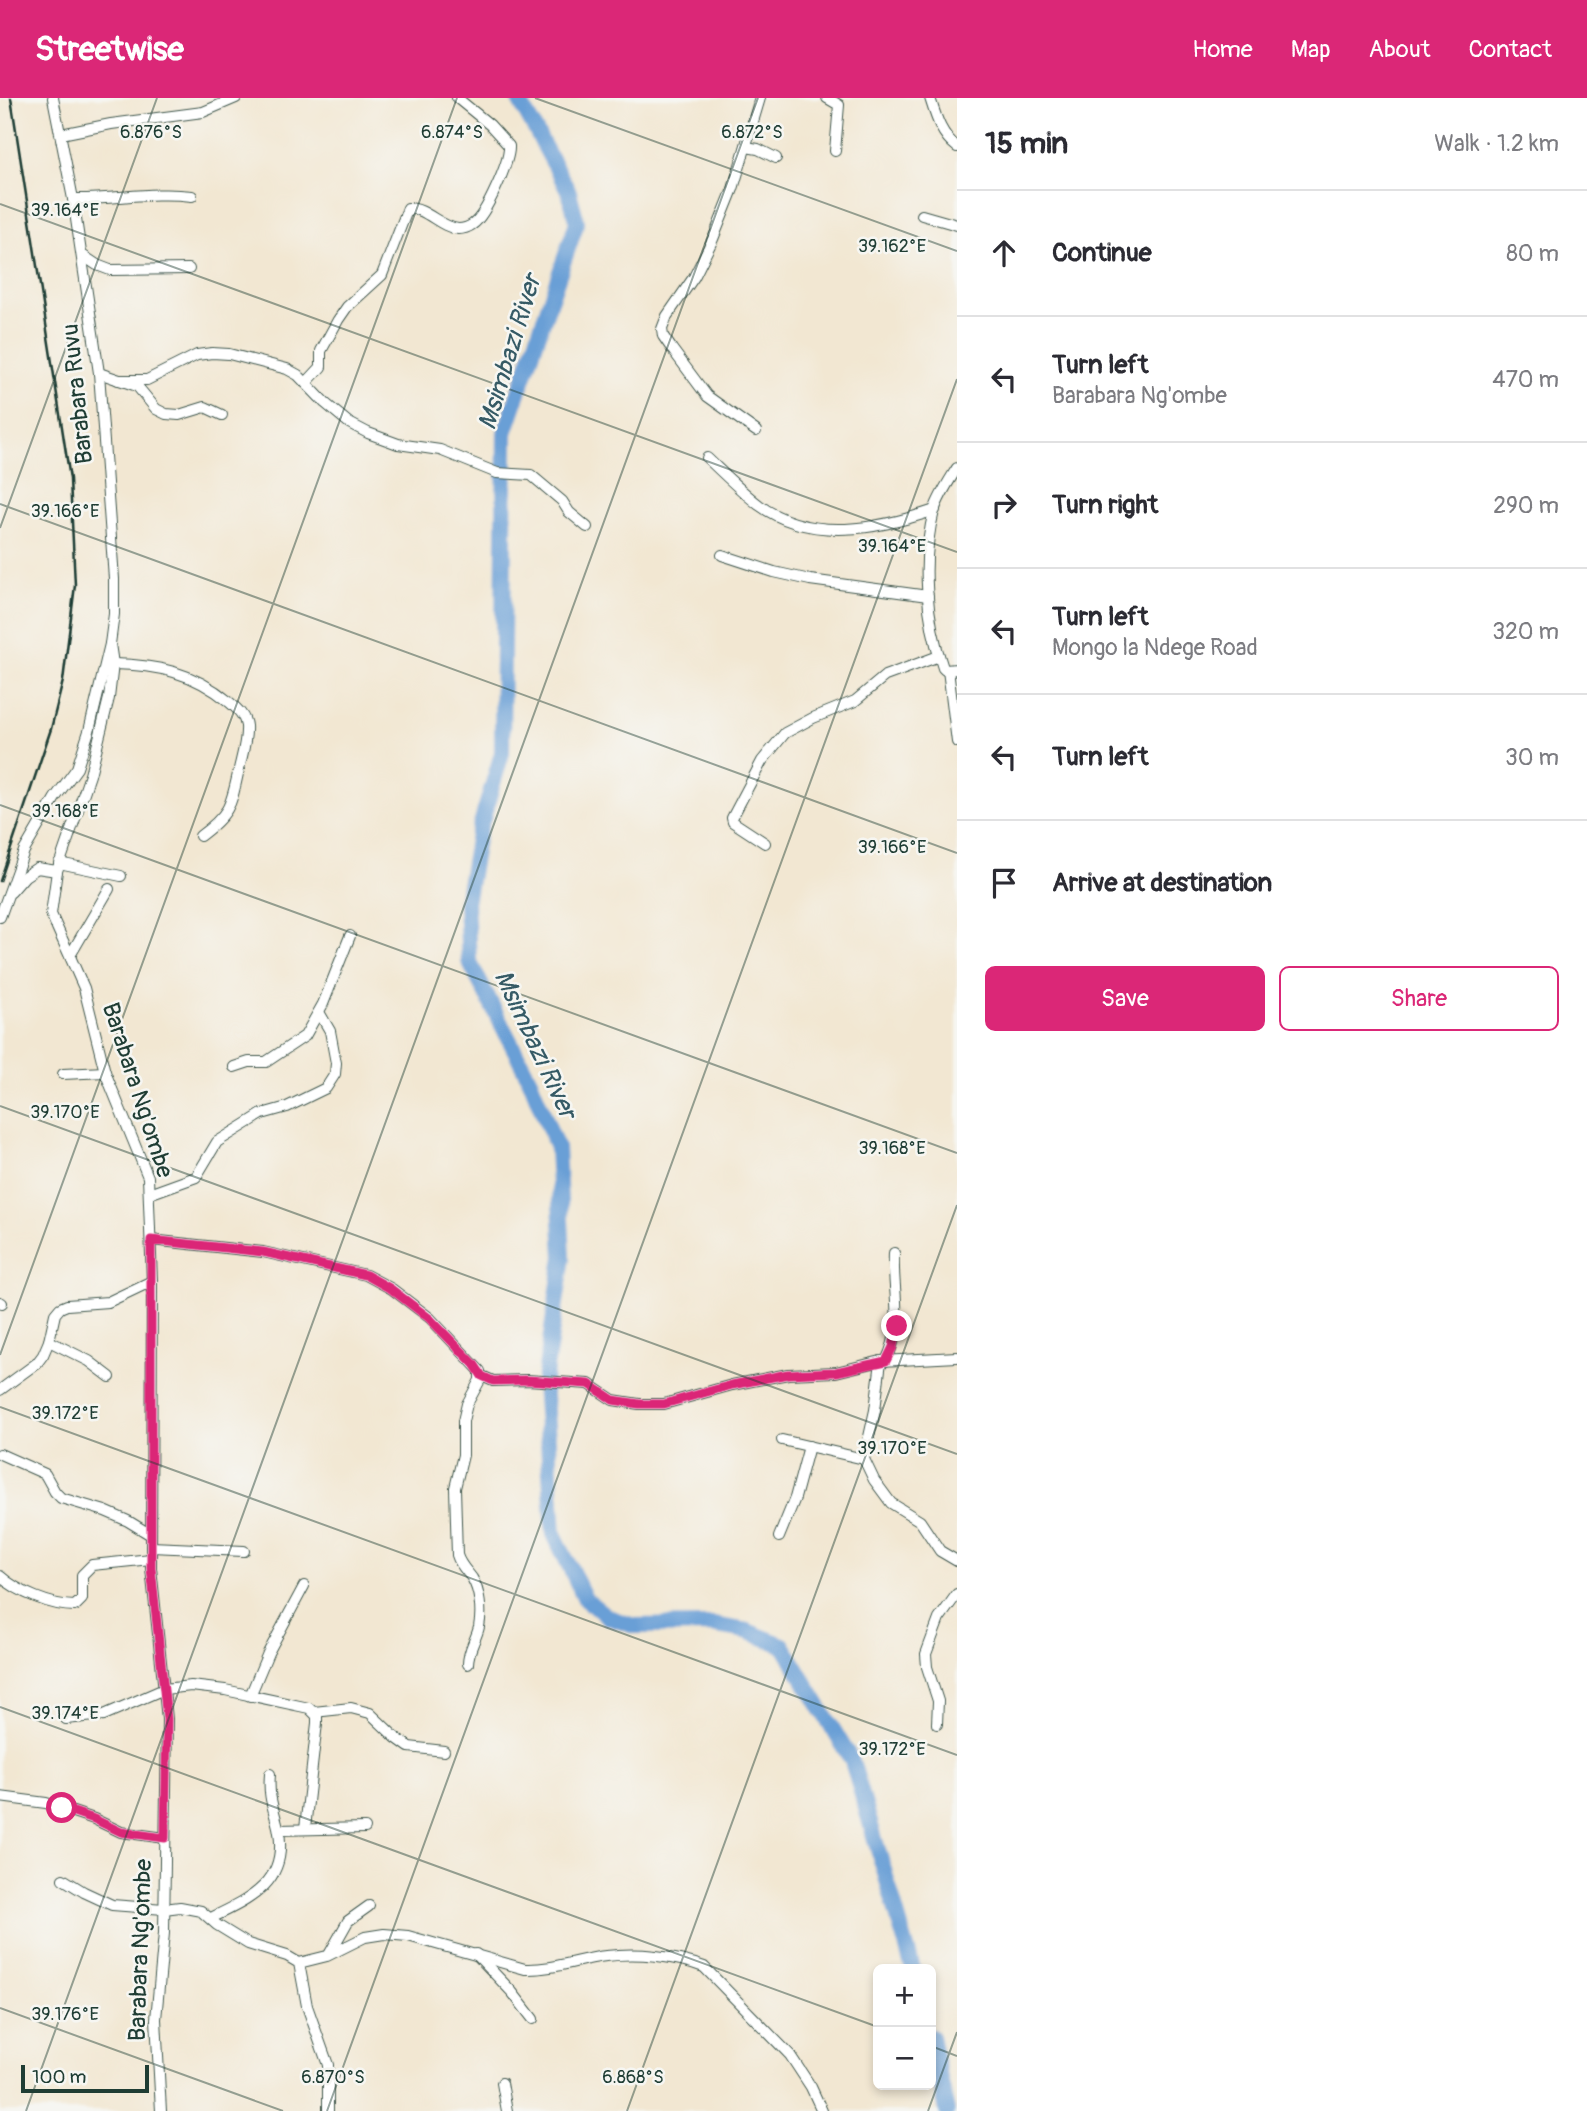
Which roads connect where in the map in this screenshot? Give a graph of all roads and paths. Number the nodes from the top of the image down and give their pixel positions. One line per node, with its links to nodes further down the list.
1 (53, 98): 7 (street, Barabara Ruvu)
2 (236, 98): 7 (street)
3 (457, 98): 20 (street)
4 (760, 98): 8 (street)
5 (827, 98): 10 (street)
6 (930, 98): 9 (street)
7 (61, 134): 13 (street, Barabara Ruvu)
8 (746, 147): 11 (street); 22 (street)
9 (957, 147)
10 (835, 151)
11 (776, 158)
12 (192, 196): 13 (street)
13 (73, 199): 16 (street, Barabara Ruvu)
14 (922, 215): 15 (street)
15 (957, 225)
16 (82, 255): 17 (street); 18 (street, Barabara Ruvu)
17 (189, 269)
18 (99, 373): 19 (street); 31 (street, Barabara Ruvu)
19 (118, 380): 20 (street); 21 (street)
20 (306, 383): 28 (street)
21 (222, 415)
22 (756, 431)
23 (708, 458): 27 (street)
24 (957, 468): 25 (street)
25 (945, 487): 26 (street); 27 (street)
26 (957, 492)
27 (935, 510): 30 (street)
28 (587, 527)
29 (722, 555): 30 (street)
30 (928, 596): 32 (street)
31 (110, 644): 33 (street, Barabara Ng'ombe); 41 (street, Barabara Ruvu)
32 (939, 656): 34 (street); 37 (street)
33 (113, 664): 36 (street); 38 (street, Barabara Ng'ombe)
34 (953, 670): 35 (street)
35 (957, 742)
36 (200, 836)
37 (765, 843)
38 (58, 867): 39 (street); 41 (street); 44 (street, Barabara Ng'ombe)
39 (121, 876)
40 (109, 888): 44 (street)
41 (7, 897): 42 (street, Barabara Ruvu)
42 (0, 917)
43 (350, 936): 45 (street)
44 (71, 954): 47 (street, Barabara Ng'ombe)
45 (320, 1012): 46 (street); 49 (street)
46 (234, 1068)
47 (105, 1072): 48 (street); 49 (street, Barabara Ng'ombe)
48 (63, 1074)
49 (149, 1194): 50 (street, Barabara Ng'ombe)
50 (151, 1240): 52 (street, Barabara Ng'ombe); 56 (street)
51 (894, 1253): 55 (street)
52 (152, 1281): 53 (street); 63 (street, Barabara Ng'ombe)
53 (49, 1341): 57 (street); 58 (street)
54 (957, 1357): 55 (street)
55 (883, 1361): 56 (street); 62 (street)
56 (482, 1376): 71 (street)
57 (110, 1377)
58 (0, 1390)
59 (782, 1440): 60 (street)
60 (809, 1446): 62 (street); 64 (street)
61 (0, 1454): 63 (street)
62 (864, 1459): 67 (street)
63 (151, 1535): 66 (street, Barabara Ng'ombe)
64 (779, 1537)
65 (244, 1551): 66 (street)
66 (151, 1553): 68 (street); 72 (street, Barabara Ng'ombe)
67 (957, 1561)
68 (0, 1576)
69 (304, 1586): 73 (street)
70 (957, 1594): 76 (street)
71 (468, 1664)
72 (164, 1689): 73 (street); 75 (street); 83 (street, Barabara Ng'ombe)
73 (250, 1696): 74 (street)
74 (314, 1712): 77 (street); 80 (street)
75 (66, 1719)
76 (937, 1724)
77 (444, 1751)
78 (270, 1774): 82 (street)
79 (0, 1797): 83 (street)
80 (304, 1828): 81 (street); 82 (street)
81 (365, 1828)
82 (279, 1829): 87 (street)
83 (165, 1838): 86 (street, Barabara Ng'ombe)
84 (63, 1880): 86 (street)
85 (369, 1906): 89 (street)
86 (164, 1909): 87 (street); 93 (street, Barabara Ng'ombe)
87 (211, 1918): 90 (street)
88 (476, 1954): 89 (street); 91 (street); 96 (street)
89 (327, 1956): 90 (street)
90 (299, 1963): 94 (street)
91 (533, 2019)
92 (502, 2082): 95 (street)
93 (160, 2111)
94 (328, 2111)
95 (507, 2111)
96 (822, 2111)

